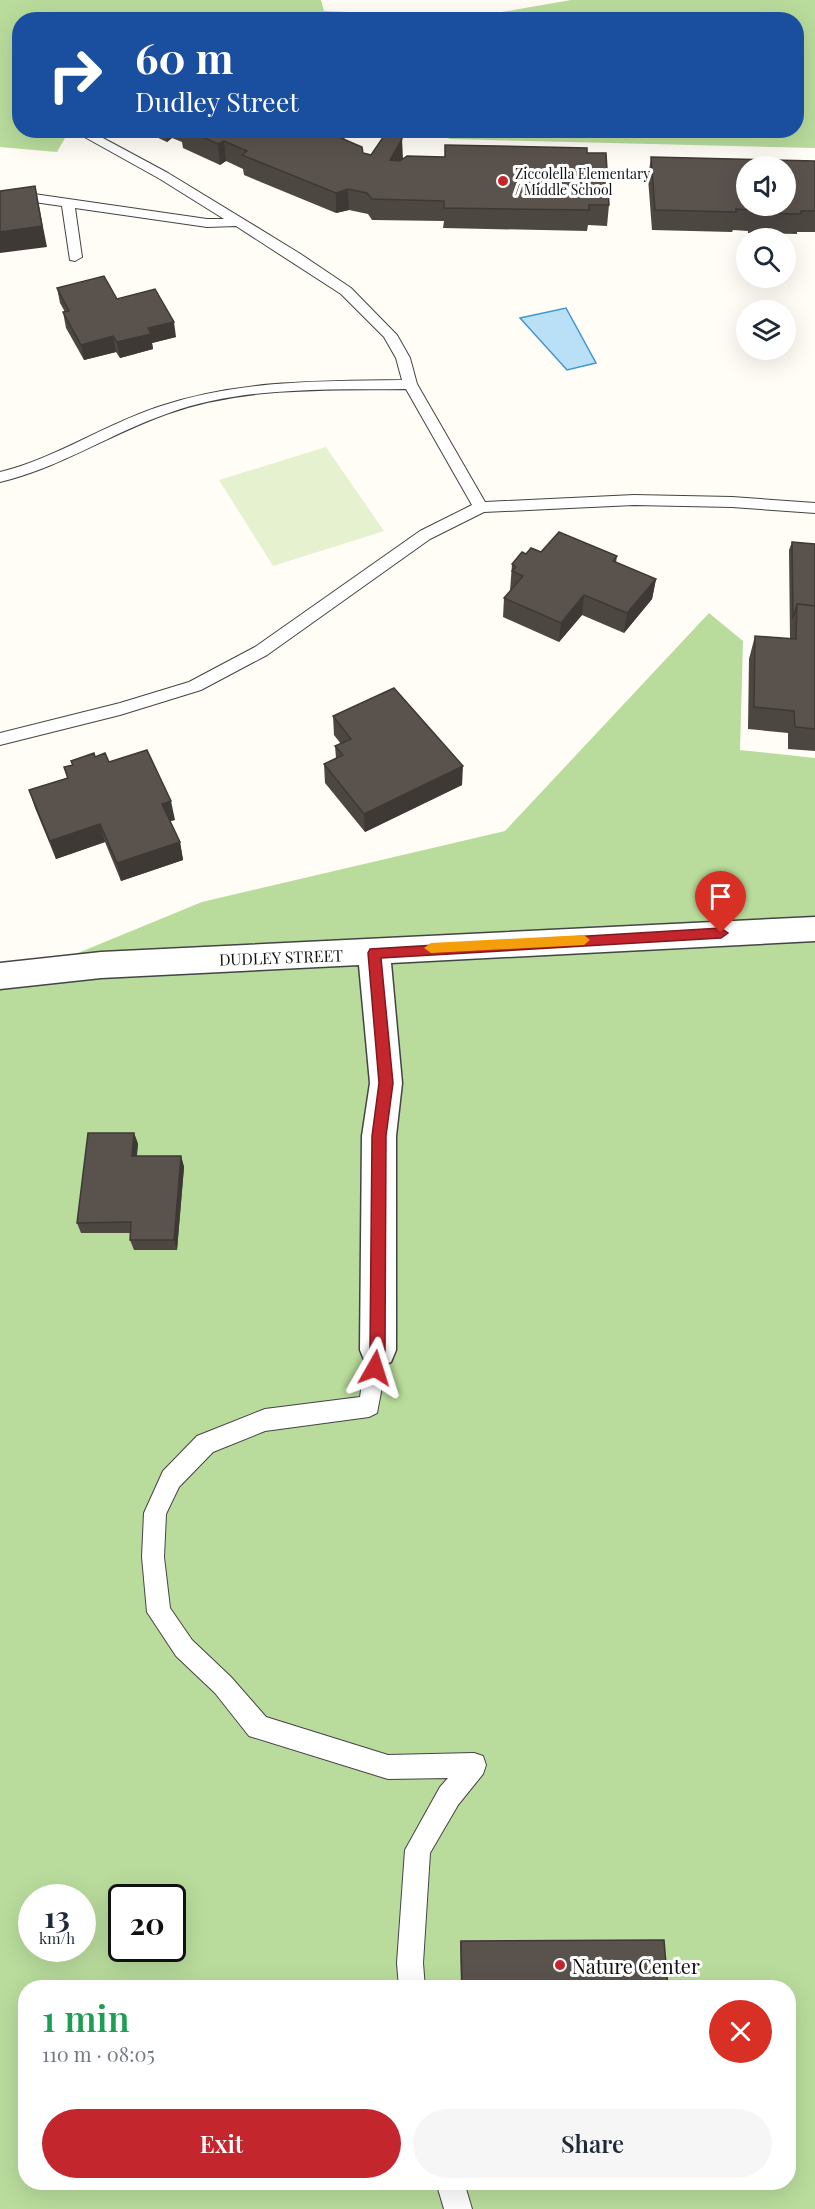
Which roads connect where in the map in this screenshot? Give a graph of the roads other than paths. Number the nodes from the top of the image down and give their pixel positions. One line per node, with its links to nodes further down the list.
1 (93, 138): 4 (lane)
2 (0, 199): 3 (lane)
3 (68, 203): 4 (lane); 5 (lane)
4 (236, 222): 6 (lane)
5 (75, 257)
6 (410, 384): 7 (lane); 8 (lane)
7 (0, 477)
8 (481, 507): 9 (lane); 10 (lane)
9 (815, 508)
10 (0, 739)
11 (815, 929): 12 (street, DUDLEY STREET)
12 (374, 953): 13 (street, DUDLEY STREET); 14 (street)
13 (0, 976)
14 (378, 1350): 15 (lane)
15 (411, 1980)
16 (452, 2190): 17 (lane)
17 (458, 2209)

